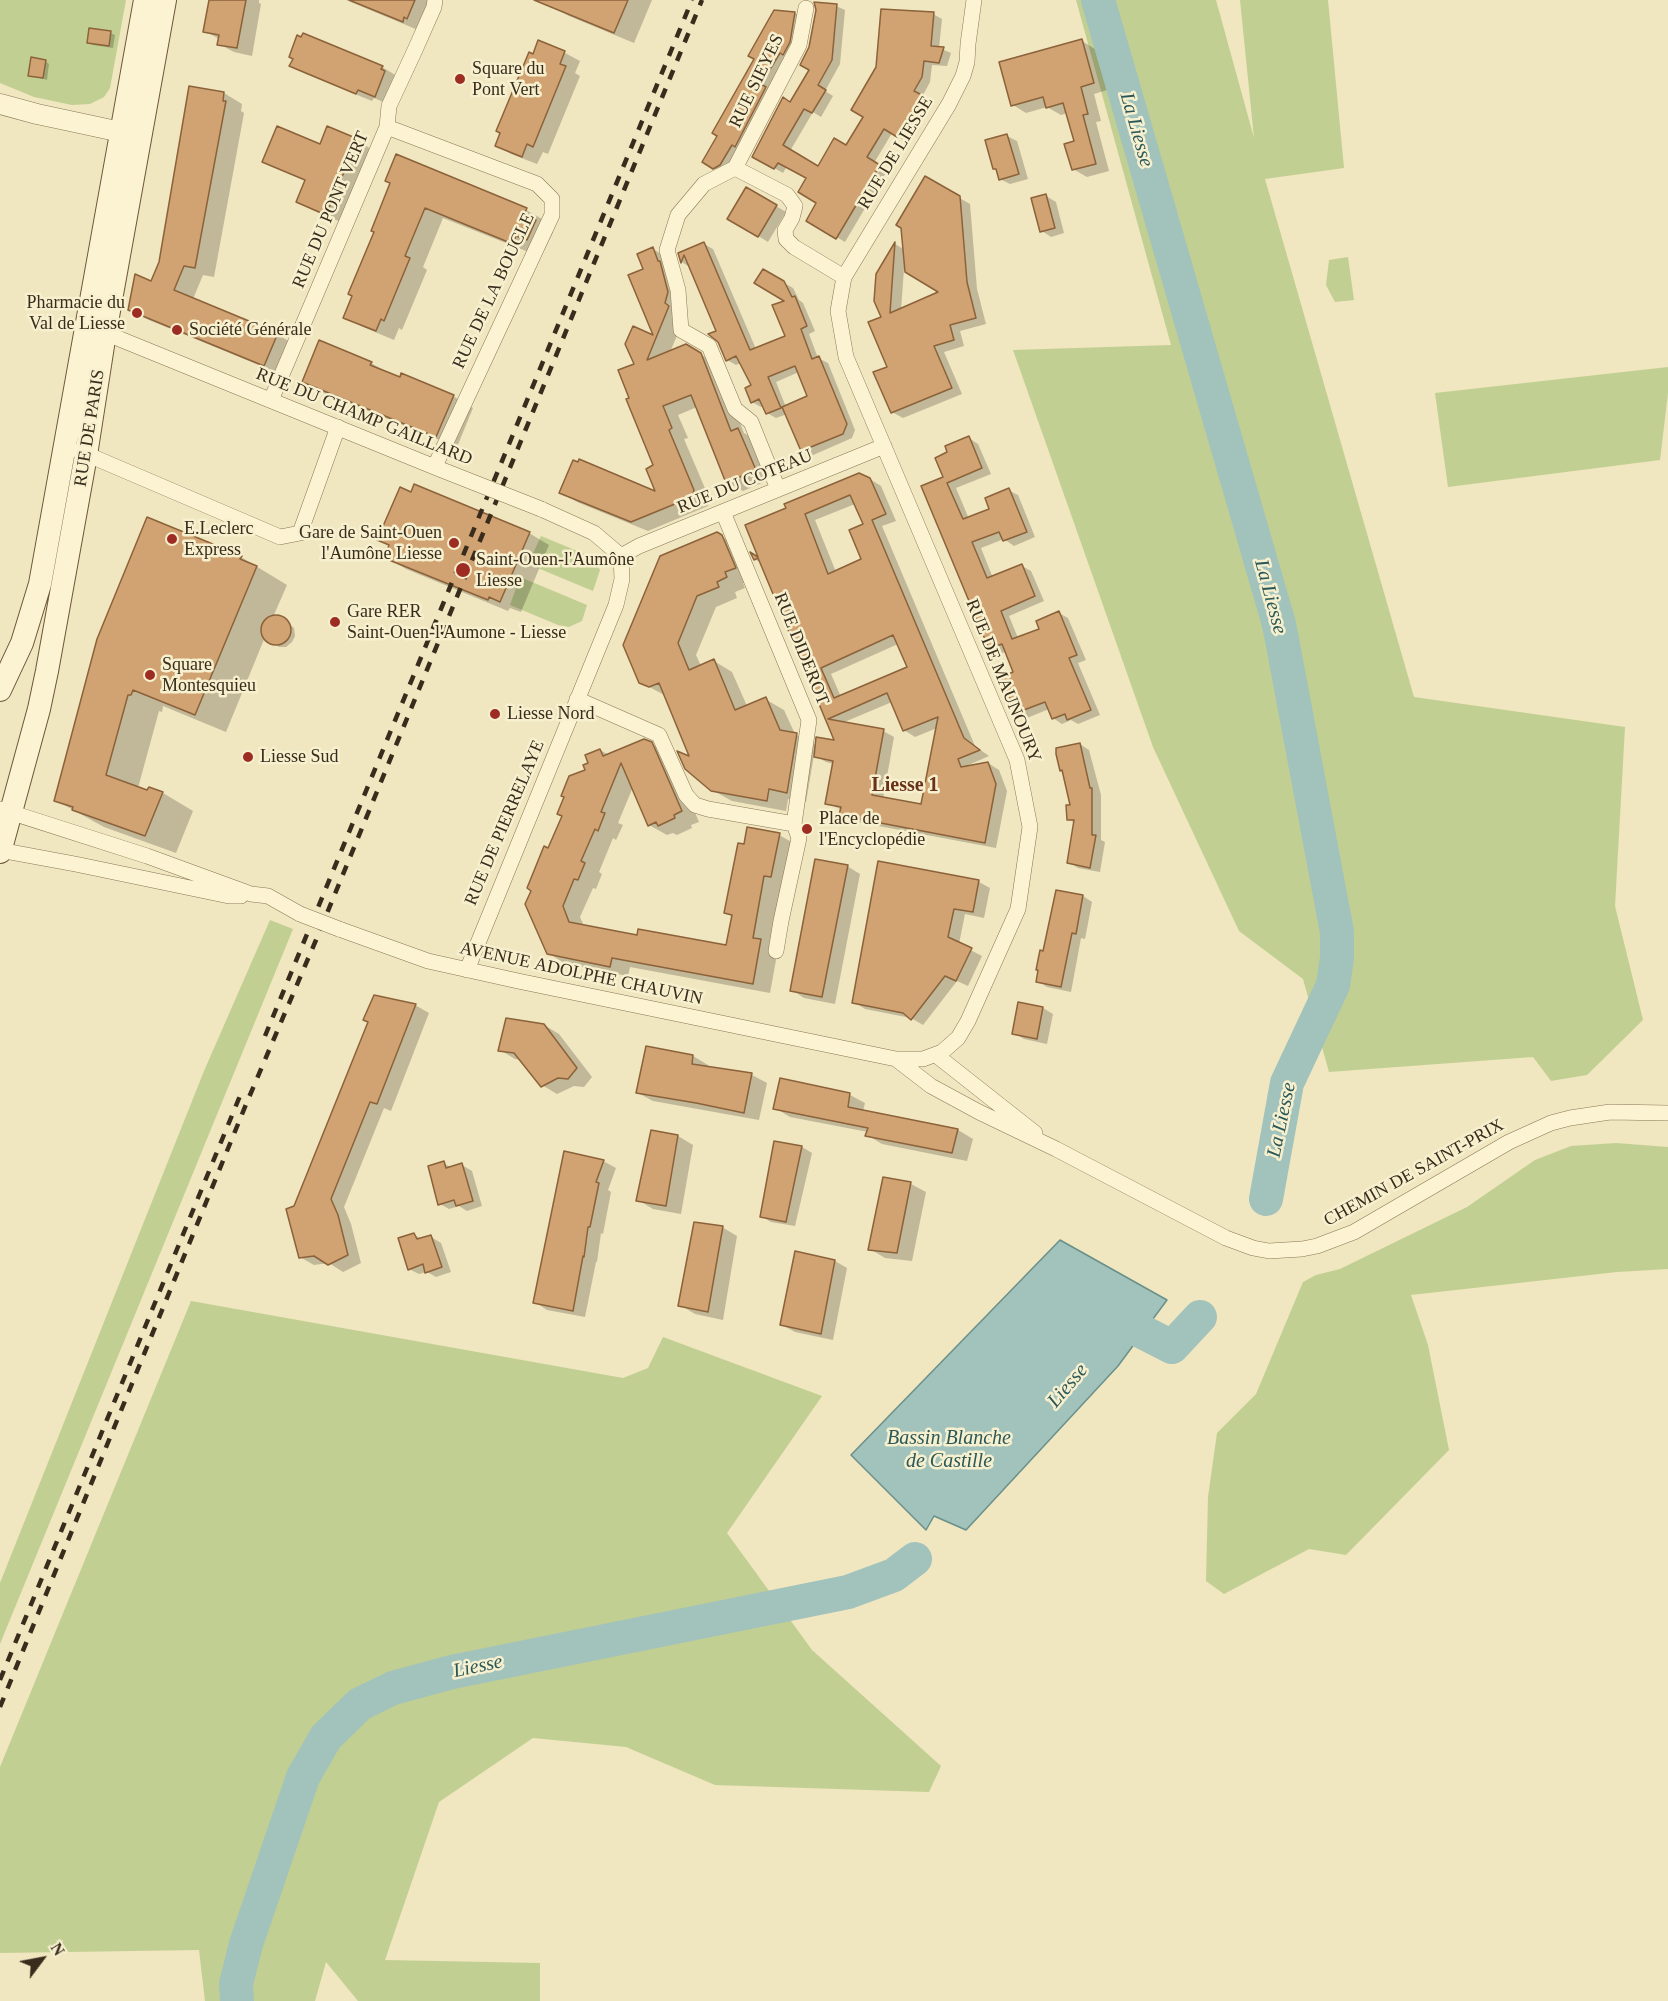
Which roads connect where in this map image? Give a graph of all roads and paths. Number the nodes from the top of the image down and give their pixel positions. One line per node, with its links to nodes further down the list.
1 (145, 0): 8 (main road, RUE DE PARIS)
2 (165, 0): 8 (main road, RUE DE PARIS)
3 (435, 0): 7 (street, RUE DU PONT VERT)
4 (974, 0): 10 (street, RUE DE LIESSE)
5 (806, 8): 9 (street, RUE SIEYES)
6 (0, 104): 8 (street)
7 (387, 127): 12 (street, RUE DU PONT VERT); 17 (street, RUE DE LA BOUCLE)
8 (130, 134): 11 (main road, RUE DE PARIS)
9 (735, 168): 10 (street); 18 (street)
10 (844, 277): 15 (street, RUE DE MAUNOURY)
11 (95, 331): 12 (street, RUE DU CHAMP GAILLARD); 14 (main road, RUE DE PARIS); 16 (main road, RUE DE PARIS)
12 (271, 400): 13 (street, RUE DU CHAMP GAILLARD)
13 (338, 427): 16 (street); 17 (street, RUE DU CHAMP GAILLARD)
14 (65, 444): 16 (street); 21 (main road, RUE DE PARIS)
15 (884, 446): 18 (street, RUE DU COTEAU); 29 (street, RUE DE MAUNOURY)
16 (86, 455): 23 (main road, RUE DE PARIS)
17 (439, 468): 20 (street, RUE DU CHAMP GAILLARD, bridge)
18 (778, 489): 19 (street, RUE DU COTEAU)
19 (723, 512): 20 (street, RUE DU COTEAU); 24 (street, RUE DIDEROT)
20 (621, 556): 22 (street, RUE DE PIERRELAYE)
21 (0, 690)
22 (577, 699): 24 (street); 28 (street, RUE DE PIERRELAYE)
23 (6, 810): 25 (main road, RUE DE PARIS); 26 (street, AVENUE ADOLPHE CHAUVIN)
24 (794, 824): 27 (street, RUE DIDEROT)
25 (0, 851): 26 (street, AVENUE ADOLPHE CHAUVIN)
26 (268, 896): 28 (street, AVENUE ADOLPHE CHAUVIN, bridge)
27 (776, 951)
28 (466, 969): 30 (street, AVENUE ADOLPHE CHAUVIN)
29 (936, 1055): 30 (street); 32 (street, CHEMIN DE SAINT-PRIX)
30 (896, 1059): 32 (street, CHEMIN DE SAINT-PRIX)
31 (1668, 1113): 32 (street, CHEMIN DE SAINT-PRIX)
32 (1056, 1149)

